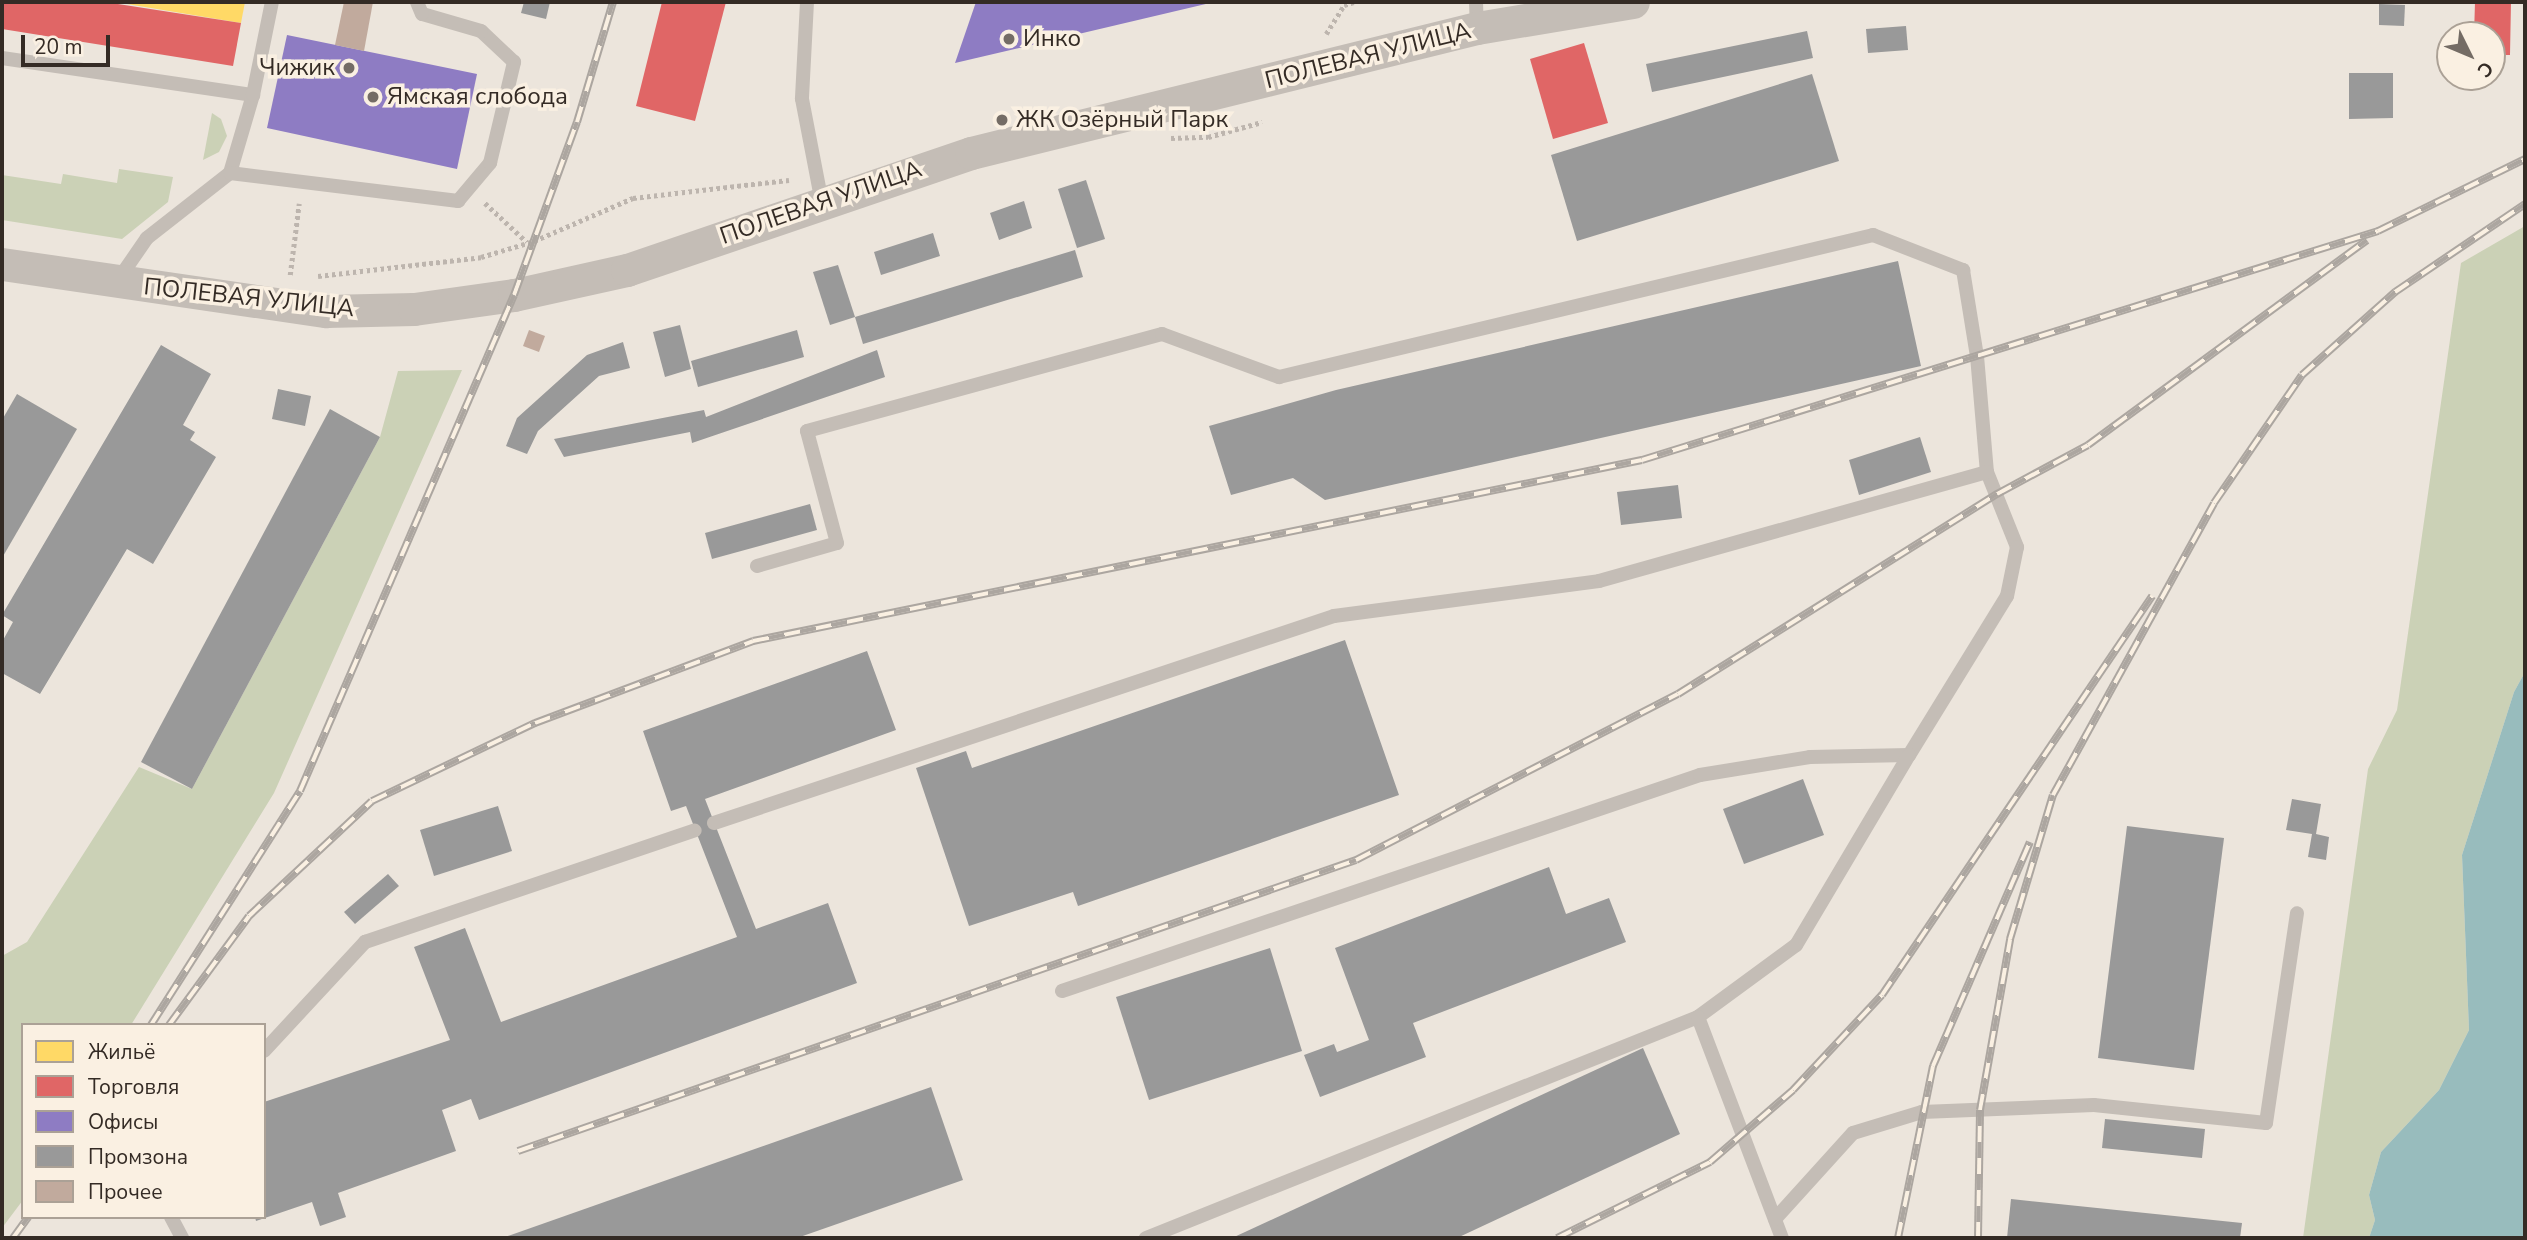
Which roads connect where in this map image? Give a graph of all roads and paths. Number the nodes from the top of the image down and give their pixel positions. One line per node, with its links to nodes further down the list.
1 (272, 2): 9 (lane)
2 (417, 2): 11 (lane)
3 (807, 2): 12 (lane)
4 (1354, 2): 7 (path)
5 (1633, 2): 6 (street, ПОЛЕВАЯ УЛИЦА)
6 (1476, 15): 12 (street, ПОЛЕВАЯ УЛИЦА)
7 (1314, 37)
8 (2, 58): 9 (lane)
9 (253, 95): 10 (lane)
10 (230, 173): 11 (lane); 20 (lane)
11 (302, 182): 17 (path)
12 (820, 189): 14 (path); 20 (street, ПОЛЕВАЯ УЛИЦА)
13 (496, 211): 14 (path)
14 (527, 243): 19 (path)
15 (2, 264): 20 (street, ПОЛЕВАЯ УЛИЦА)
16 (277, 274): 17 (path)
17 (290, 275): 18 (path)
18 (299, 276)
19 (308, 278)
20 (116, 283)
21 (1987, 472): 22 (lane); 23 (lane); 24 (lane)
22 (757, 566)
23 (1909, 755): 27 (lane); 28 (lane)
24 (714, 823)
25 (695, 830): 29 (lane)
26 (2297, 913): 31 (lane)
27 (1062, 991)
28 (1698, 1017): 31 (lane); 33 (lane)
29 (266, 1049)
30 (172, 1219): 32 (lane)
31 (1775, 1219): 34 (lane)
32 (182, 1238)
33 (1146, 1238)
34 (1782, 1238)

